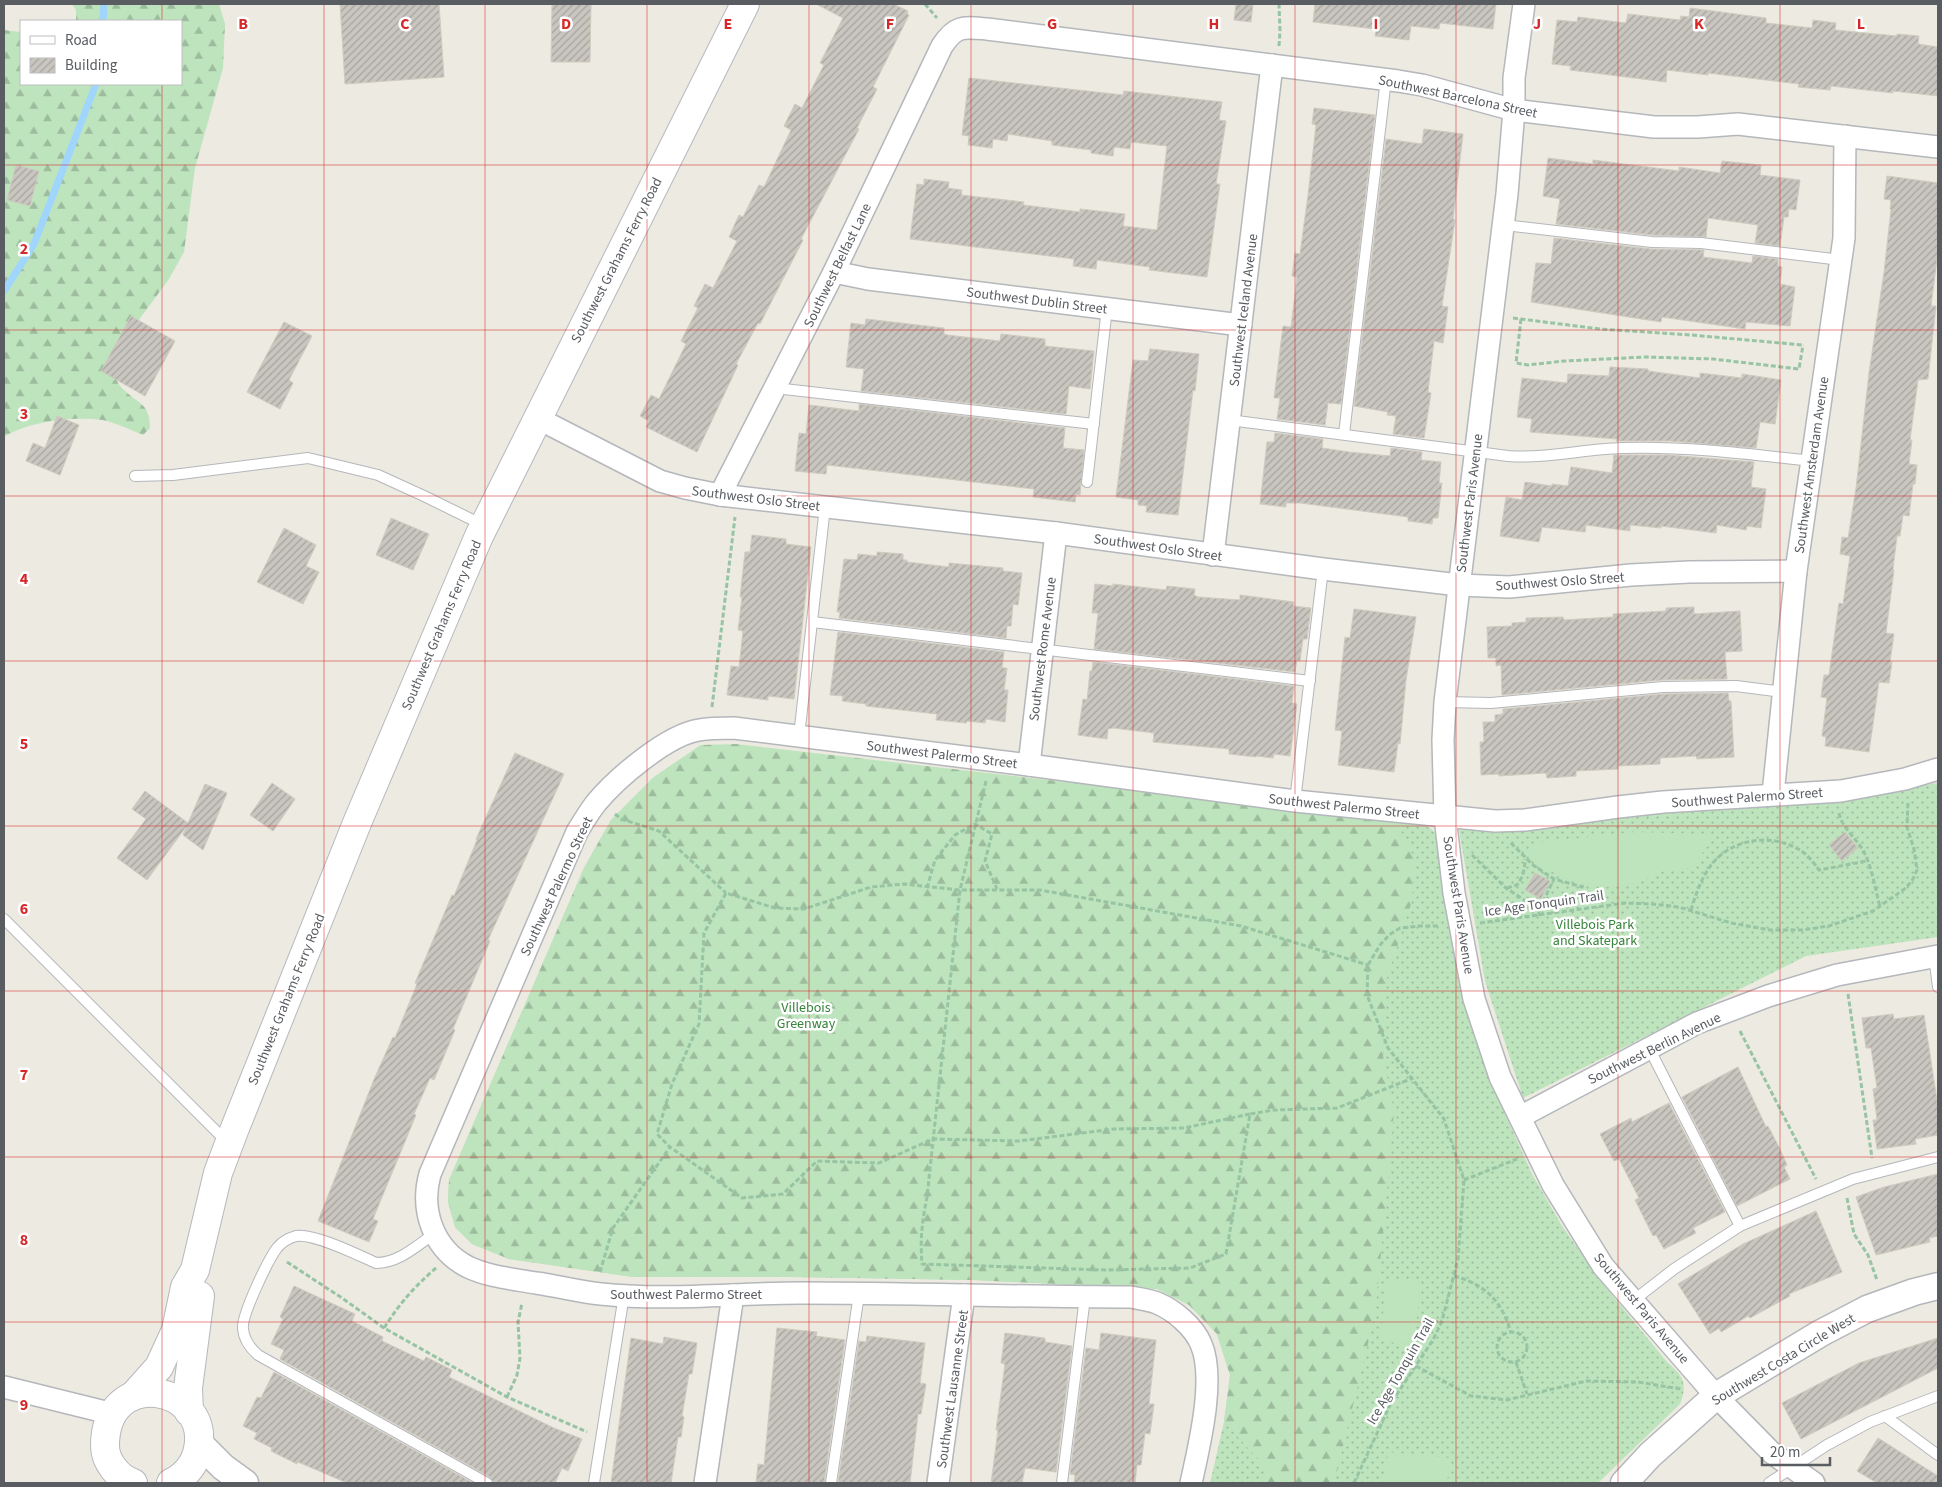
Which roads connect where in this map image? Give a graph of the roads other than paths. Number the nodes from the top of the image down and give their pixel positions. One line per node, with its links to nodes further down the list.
1 (744, 4): 15 (main road, Southwest Grahams Ferry Road)
2 (1524, 4): 6 (street, Southwest Paris Avenue)
3 (950, 34): 4 (street, Southwest Barcelona Street); 11 (street, Southwest Belfast Lane)
4 (1272, 65): 5 (street, Southwest Barcelona Street); 13 (street, Southwest Iceland Avenue)
5 (1386, 79): 6 (street, Southwest Barcelona Street); 18 (lane)
6 (1514, 110): 7 (street, Southwest Barcelona Street); 9 (street, Southwest Paris Avenue)
7 (1845, 136): 8 (street, Southwest Barcelona Street); 10 (street, Southwest Amsterdam Avenue)
8 (1938, 147)
9 (1504, 225): 10 (lane); 19 (street, Southwest Paris Avenue)
10 (1841, 260): 20 (street, Southwest Amsterdam Avenue)
11 (834, 272): 12 (street, Southwest Dublin Street); 14 (street, Southwest Belfast Lane)
12 (1107, 308): 13 (street, Southwest Dublin Street); 17 (lane)
13 (1241, 324): 16 (street, Southwest Iceland Avenue)
14 (775, 388): 17 (lane); 23 (street, Southwest Belfast Lane)
15 (537, 418): 23 (street, Southwest Oslo Street); 25 (main road, Southwest Grahams Ferry Road)
16 (1230, 420): 18 (lane); 27 (street, Southwest Iceland Avenue)
17 (1094, 424): 22 (lane)
18 (1344, 434): 19 (lane)
19 (1477, 451): 20 (lane); 30 (street, Southwest Paris Avenue)
20 (1812, 461): 29 (street, Southwest Amsterdam Avenue)
21 (135, 476): 25 (lane)
22 (1087, 482)
23 (729, 495): 24 (street, Southwest Oslo Street)
24 (825, 507): 26 (street, Southwest Oslo Street); 31 (lane)
25 (484, 525): 47 (main road, Southwest Grahams Ferry Road)
26 (1056, 534): 27 (street, Southwest Oslo Street); 32 (street, Southwest Rome Avenue)
27 (1213, 555): 28 (street, Southwest Oslo Street)
28 (1323, 569): 30 (street, Southwest Oslo Street); 33 (lane)
29 (1796, 571): 30 (street, Southwest Oslo Street); 34 (street, Southwest Amsterdam Avenue)
30 (1459, 585): 35 (street, Southwest Paris Avenue)
31 (812, 622): 32 (lane); 36 (lane)
32 (1042, 649): 33 (lane); 37 (street, Southwest Rome Avenue)
33 (1310, 681): 40 (lane)
34 (1783, 692): 35 (lane); 39 (street, Southwest Amsterdam Avenue)
35 (1445, 702): 41 (street, Southwest Paris Avenue)
36 (799, 736): 37 (street, Southwest Palermo Street); 50 (street, Southwest Palermo Street)
37 (1029, 764): 40 (street, Southwest Palermo Street)
38 (1938, 768): 39 (street, Southwest Palermo Street)
39 (1773, 794): 41 (street, Southwest Palermo Street)
40 (1295, 801): 41 (street, Southwest Palermo Street)
41 (1445, 817): 46 (street, Southwest Paris Avenue)
42 (4, 919): 47 (lane)
43 (1936, 956): 44 (lane); 45 (street, Southwest Berlin Avenue)
44 (1938, 987)
45 (1649, 1048): 46 (street, Southwest Berlin Avenue); 49 (lane)
46 (1520, 1117): 58 (street, Southwest Paris Avenue)
47 (229, 1144): 51 (main road, Southwest Grahams Ferry Road)
48 (1938, 1157): 49 (lane)
49 (1740, 1226): 58 (lane)
50 (434, 1234): 56 (street, Southwest Palermo Street); 74 (lane)
51 (195, 1270): 60 (main road, Southwest Grahams Ferry Road); 63 (main road, Southwest Grahams Ferry Road)
52 (1938, 1286): 61 (street, Southwest Costa Circle West)
53 (859, 1294): 54 (street, Southwest Palermo Street); 55 (street, Southwest Palermo Street); 77 (lane)
54 (733, 1295): 56 (street, Southwest Palermo Street); 76 (street)
55 (964, 1295): 57 (street, Southwest Palermo Street); 78 (street, Southwest Lausanne Street)
56 (624, 1296): 75 (lane)
57 (1085, 1297): 79 (lane); 80 (street, Southwest Palermo Street)
58 (1634, 1300): 61 (street, Southwest Paris Avenue)
59 (4, 1387): 64 (street)
60 (134, 1395): 63 (main road); 64 (main road, Southwest Grahams Ferry Road)
61 (1716, 1396): 69 (street, Southwest Paris Avenue); 81 (street, Southwest Costa Circle West)
62 (1938, 1396): 65 (lane)
63 (189, 1412): 66 (main road)
64 (111, 1415): 67 (main road)
65 (1885, 1416): 68 (lane); 69 (lane)
66 (199, 1443): 72 (main road); 73 (street)
67 (105, 1450): 70 (main road); 71 (main road)
68 (1938, 1455)
69 (1793, 1468): 82 (lane); 83 (street, Southwest Paris Avenue)
70 (101, 1483)
71 (133, 1483)
72 (175, 1483)
73 (245, 1483)
74 (487, 1483)
75 (594, 1483)
76 (705, 1483)
77 (830, 1483)
78 (938, 1483)
79 (1062, 1483)
80 (1192, 1483)
81 (1624, 1483)
82 (1769, 1483)
83 (1814, 1483)

